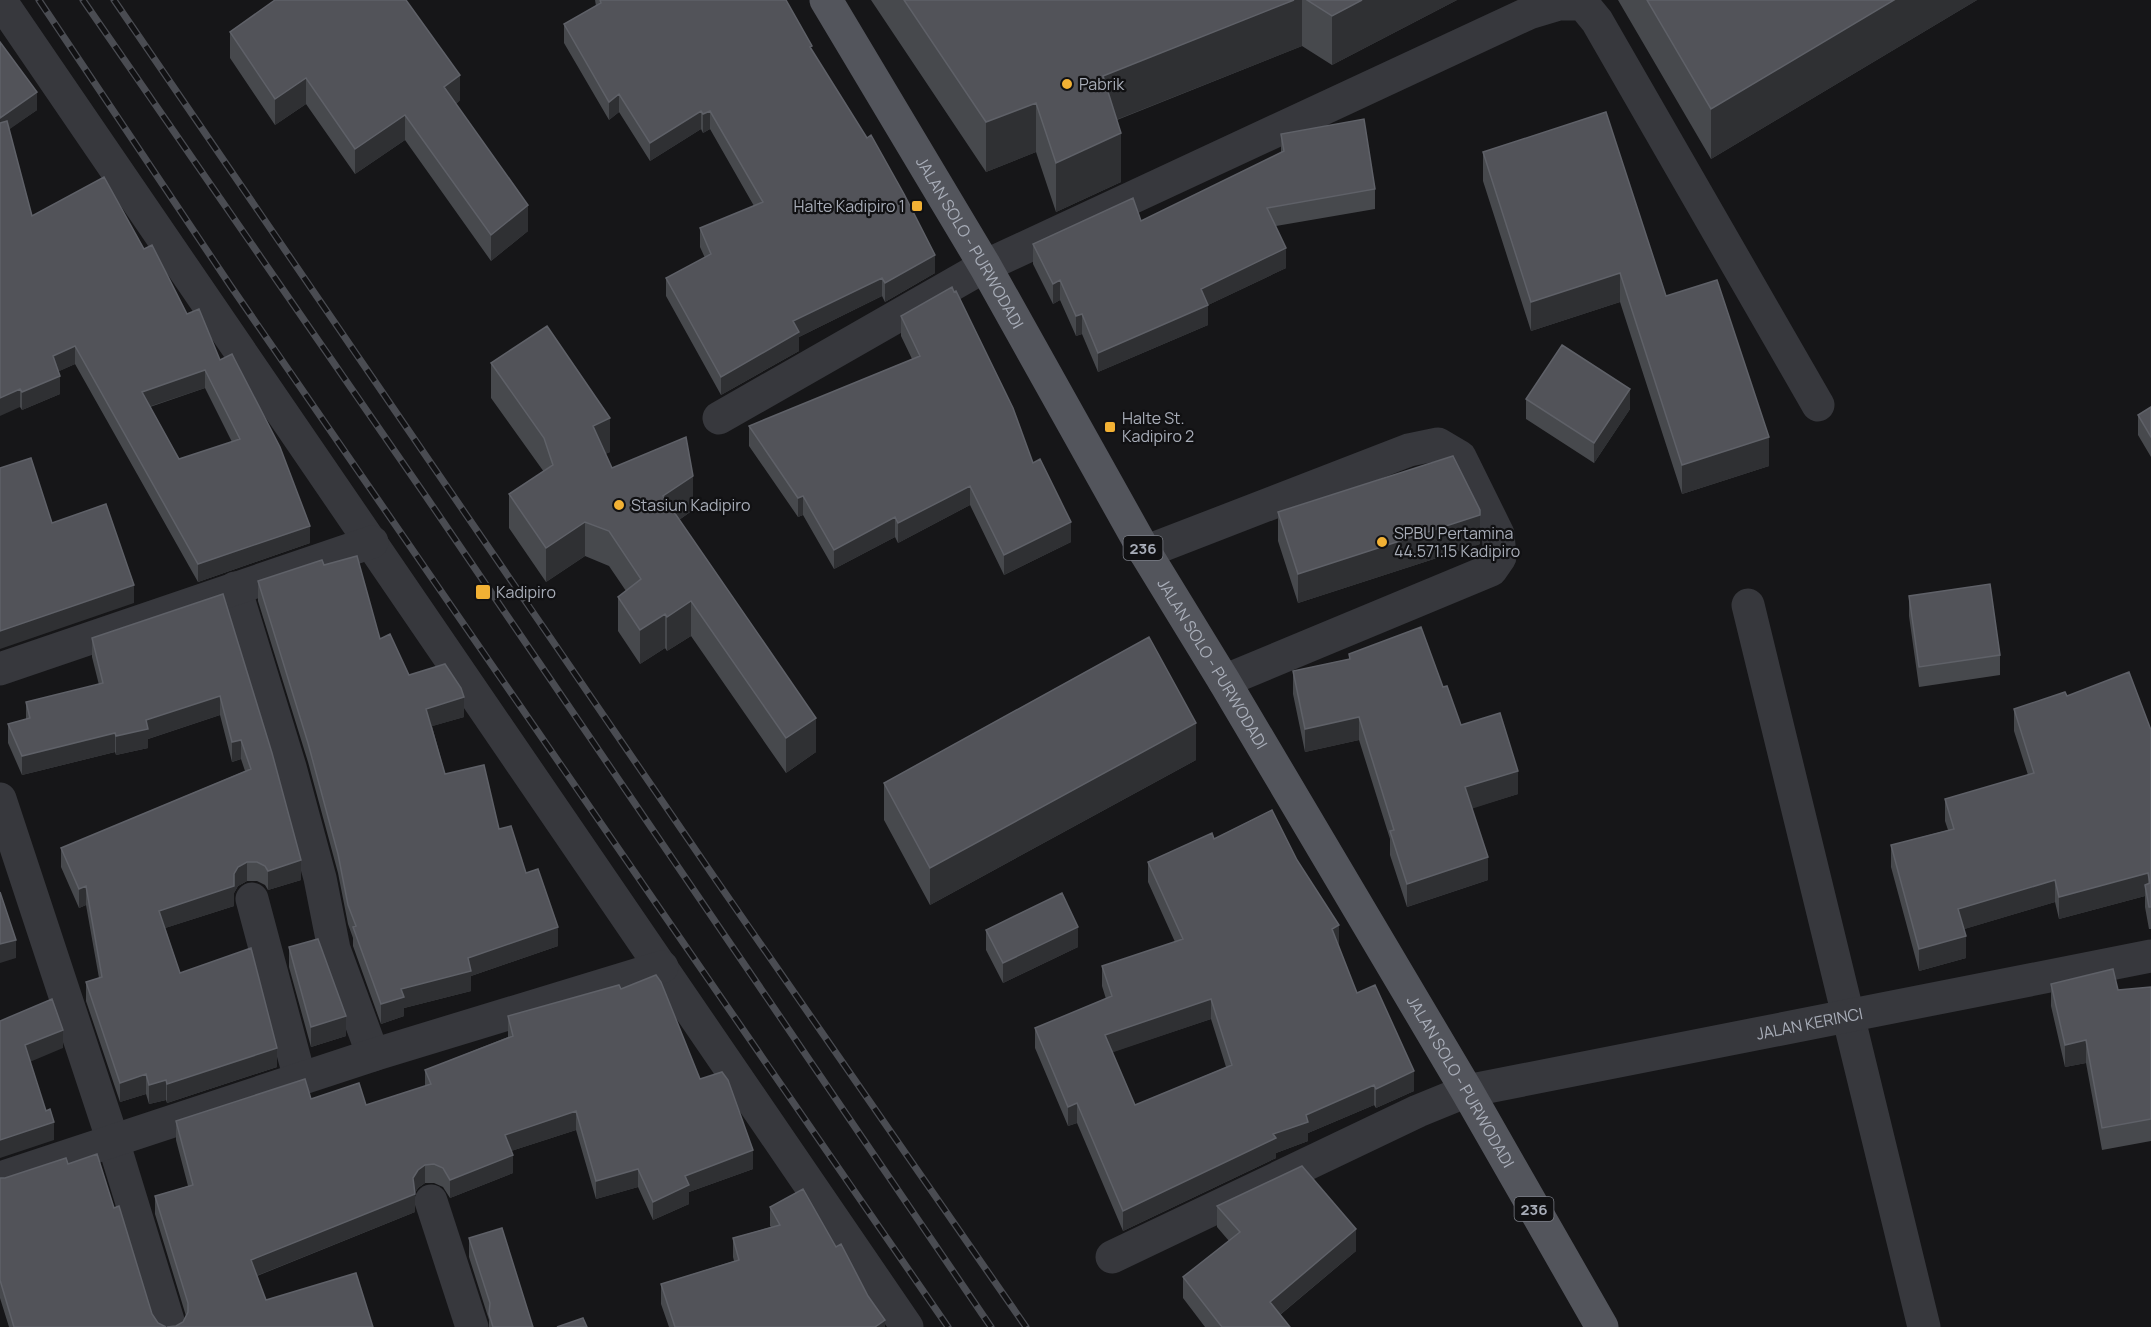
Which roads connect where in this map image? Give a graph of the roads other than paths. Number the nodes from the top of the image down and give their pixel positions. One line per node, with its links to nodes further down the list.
1 (0, 0): 3 (street)
2 (826, 0): 4 (main road, JALAN SOLO - PURWODADI / 236)
3 (11, 38): 7 (street)
4 (985, 266): 5 (street); 6 (street); 8 (main road, JALAN SOLO - PURWODADI / 236)
5 (1818, 405)
6 (719, 418)
7 (372, 542): 9 (street); 16 (street)
8 (1145, 552): 12 (main road, JALAN SOLO - PURWODADI / 236); 12 (street)
9 (235, 588): 11 (street); 18 (street)
10 (1748, 604): 17 (street)
11 (0, 669)
12 (1224, 681): 20 (main road, JALAN SOLO - PURWODADI / 236)
13 (0, 799): 21 (street)
14 (252, 899): 19 (street)
15 (2151, 956): 17 (street, JALAN KERINCI)
16 (662, 967): 18 (street); 27 (street)
17 (1849, 1017): 20 (street, JALAN KERINCI); 29 (street)
18 (373, 1056): 19 (street)
19 (300, 1079): 21 (street)
20 (1467, 1091): 24 (street, JALAN KERINCI); 28 (main road, JALAN SOLO - PURWODADI / 236)
21 (113, 1141): 22 (street); 25 (street)
22 (0, 1178)
23 (430, 1201): 26 (street)
24 (1112, 1257)
25 (170, 1327)
26 (472, 1327)
27 (907, 1327)
28 (1602, 1327)
29 (1923, 1327)

